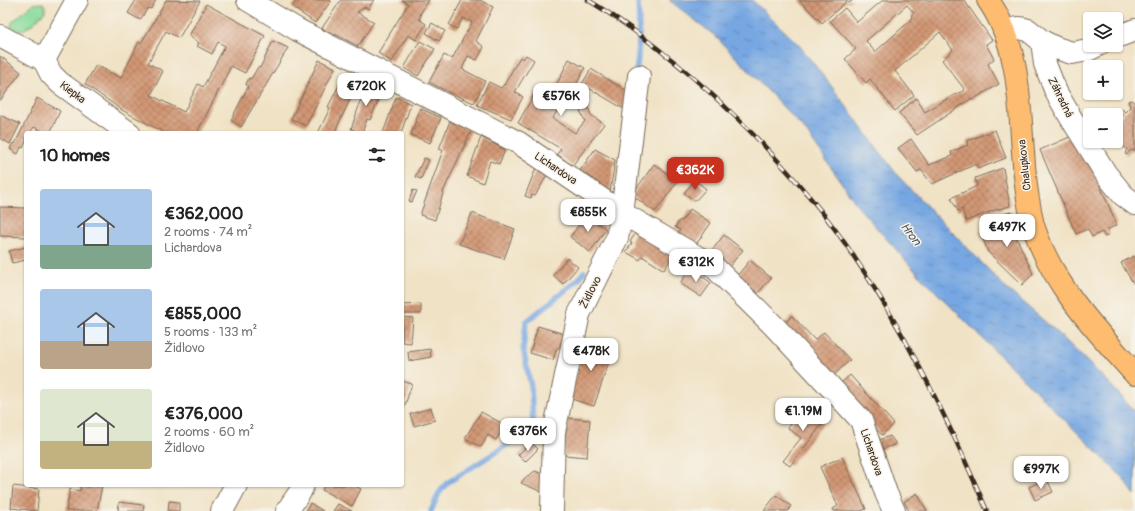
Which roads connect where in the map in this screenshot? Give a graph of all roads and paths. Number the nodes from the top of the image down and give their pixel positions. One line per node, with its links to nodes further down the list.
1 (77, 0): 10 (street)
2 (248, 0): 14 (street, Lichardova)
3 (988, 0): 4 (main road, Chalupkova)
4 (1004, 30): 8 (street); 15 (main road, Chalupkova)
5 (1135, 30): 6 (street)
6 (1123, 34)
7 (0, 36): 10 (street)
8 (1042, 41): 9 (street); 13 (street, Záhradná)
9 (1083, 51)
10 (44, 60): 12 (street, Kiepka)
11 (640, 76): 14 (street, Židlovo)
12 (126, 131)
13 (1135, 204)
14 (622, 213): 20 (street, Židlovo); 21 (street, Lichardova)
15 (1134, 370)
16 (235, 487): 18 (street)
17 (303, 487): 19 (street)
18 (222, 511)
19 (287, 511)
20 (552, 511)
21 (894, 511)

